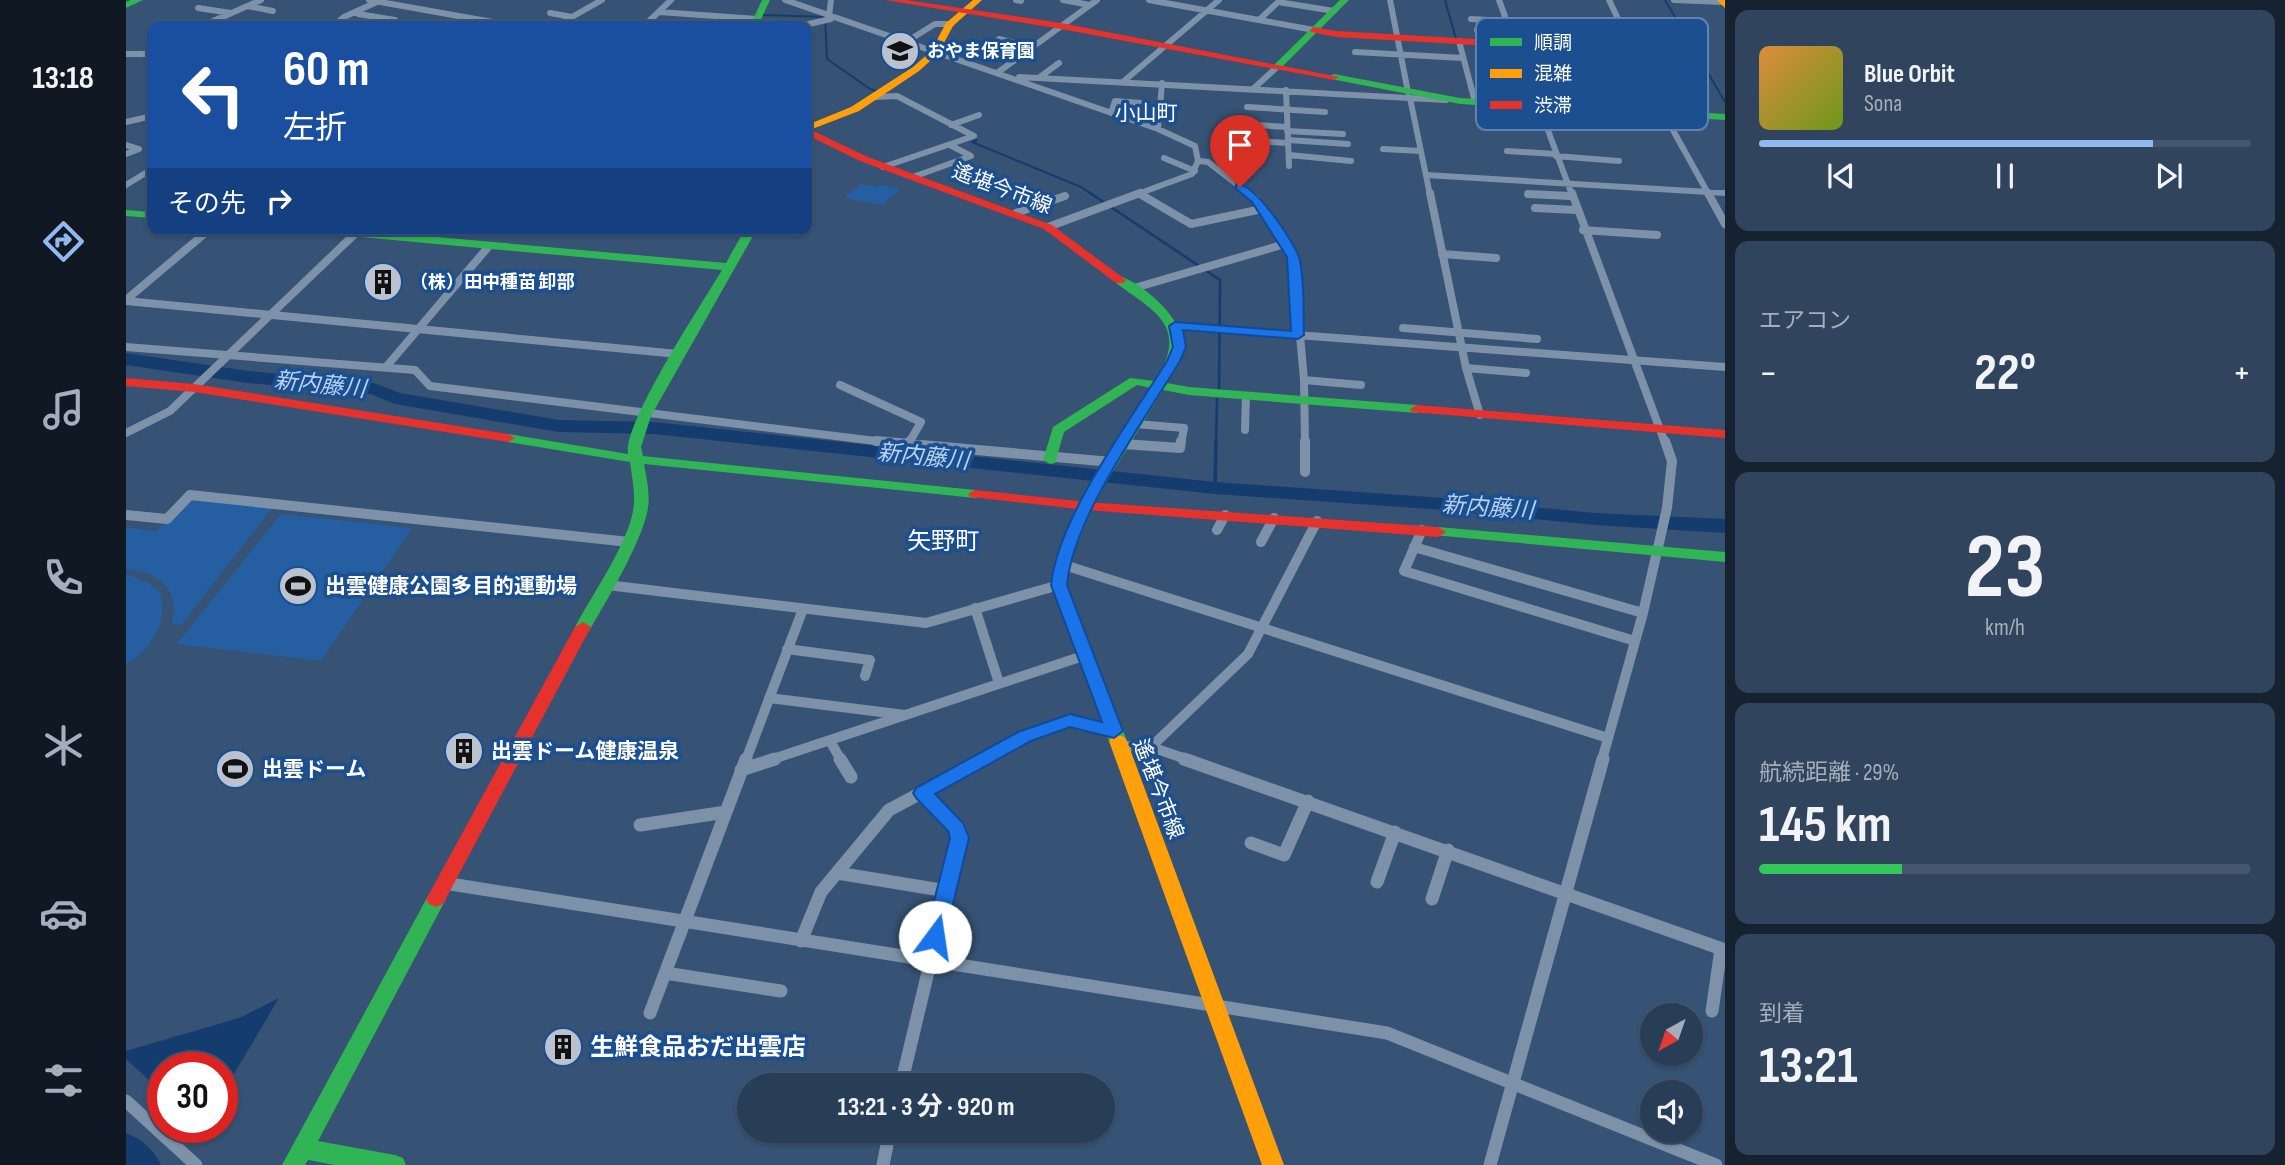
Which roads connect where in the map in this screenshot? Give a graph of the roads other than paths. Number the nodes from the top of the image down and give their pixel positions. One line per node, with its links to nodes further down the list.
1 (139, 0): 22 (street)
2 (369, 0): 18 (street)
3 (602, 0): 33 (street)
4 (671, 0): 29 (street)
5 (762, 0): 48 (street)
6 (785, 0): 35 (street)
7 (831, 0): 35 (street)
8 (889, 0): 21 (street)
9 (1063, 0): 23 (street)
10 (1097, 0): 23 (street)
11 (1149, 0): 27 (street)
12 (1219, 0): 27 (street)
13 (1390, 0): 53 (street)
14 (1499, 0): 36 (street)
15 (1609, 0): 37 (street)
16 (1674, 0): 19 (street)
17 (259, 1): 20 (street)
18 (380, 1): 25 (street); 43 (street)
19 (1723, 2)
20 (248, 3): 28 (street); 30 (street)
21 (971, 3): 50 (street); 51 (street)
22 (126, 5)
23 (1090, 5): 51 (street)
24 (1339, 5): 41 (street); 52 (street)
25 (407, 7): 34 (street); 44 (street)
26 (198, 8): 30 (street)
27 (1207, 10): 41 (street); 58 (street)
28 (273, 11)
29 (659, 12): 46 (street); 47 (street)
30 (231, 13): 42 (street)
31 (550, 13): 33 (street)
32 (358, 14): 34 (street)
33 (572, 17): 45 (street)
34 (384, 18): 40 (street)
35 (831, 18): 49 (street); 57 (street)
36 (1506, 18)
37 (1618, 18)
38 (1471, 19): 39 (street)
39 (1476, 19)
40 (395, 20)
41 (1259, 20): 52 (street)
42 (213, 21)
43 (339, 21)
44 (482, 21)
45 (566, 21)
46 (648, 21)
47 (746, 21)
48 (756, 21)
49 (812, 23)
50 (951, 24): 57 (street); 61 (street)
51 (1060, 26): 58 (street); 59 (street)
52 (1314, 30): 53 (street); 69 (street)
53 (1399, 37): 56 (street); 66 (street)
54 (999, 39): 59 (street)
55 (1476, 40): 56 (street)
56 (1459, 41): 67 (street)
57 (906, 42): 61 (street)
58 (1164, 46): 69 (street); 73 (street)
59 (1033, 47): 70 (street)
60 (147, 50): 65 (street)
61 (935, 52): 70 (street); 78 (street)
62 (1355, 52): 66 (street)
63 (126, 54): 65 (street)
64 (147, 54): 65 (street)
65 (136, 55)
66 (1401, 55): 67 (street); 77 (street)
67 (1463, 58): 79 (street)
68 (1059, 63): 72 (street)
69 (1277, 67): 75 (street); 77 (street)
70 (997, 73): 71 (street)
71 (1007, 76): 72 (street); 85 (street)
72 (1040, 78): 73 (street)
73 (1124, 81): 74 (street)
74 (1162, 83): 75 (street); 92 (street)
75 (1253, 89): 76 (street)
76 (1286, 90): 77 (street); 83 (street)
77 (1409, 95): 79 (street); 103 (street)
78 (876, 97): 90 (street); 91 (street)
79 (1467, 101): 80 (street)
80 (1476, 102)
81 (1141, 103): 85 (street)
82 (1247, 107): 83 (street)
83 (1286, 110): 84 (street); 97 (street)
84 (1325, 112)
85 (1111, 113): 92 (street)
86 (979, 116): 90 (street)
87 (147, 117): 88 (street)
88 (126, 122)
89 (1241, 124): 97 (street)
90 (951, 125): 101 (street)
91 (812, 128)
92 (1158, 129): 111 (street)
93 (1543, 130): 107 (street)
94 (1672, 130): 120 (street)
95 (812, 133): 113 (street, 遙堪今市線)
96 (1343, 134): 97 (street)
97 (1288, 135): 98 (street); 99 (street); 106 (street)
98 (1253, 141)
99 (1348, 144)
100 (126, 145): 105 (street)
101 (950, 145): 113 (street); 117 (street)
102 (1383, 149): 103 (street)
103 (1421, 151): 116 (street)
104 (1507, 151): 107 (street)
105 (126, 154)
106 (1289, 155): 109 (street); 112 (street)
107 (1555, 155): 110 (street); 118 (street)
108 (1164, 158): 114 (street)
109 (1351, 160)
110 (1619, 160)
111 (1199, 161): 114 (street); 127 (street)
112 (1289, 166)
113 (883, 167): 117 (street, 遙堪今市線)
114 (1195, 171): 122 (street)
115 (147, 172): 119 (street)
116 (1426, 175): 118 (street); 142 (street)
117 (913, 177): 130 (street, 遙堪今市線)
118 (1565, 184): 120 (street); 125 (street)
119 (126, 185)
120 (1708, 192): 121 (street); 132 (street)
121 (1725, 193)
122 (1140, 194): 127 (street); 133 (street)
123 (1528, 194): 125 (street)
124 (1065, 196): 130 (street)
125 (1570, 196): 128 (street)
126 (1535, 208): 128 (street)
127 (1262, 209): 140 (street)
128 (1576, 211): 134 (street)
129 (126, 213): 131 (street)
130 (1016, 213): 133 (street, 遙堪今市線)
131 (147, 215)
132 (1725, 223)
133 (1048, 227): 145 (street, 遙堪今市線)
134 (1583, 230): 139 (street); 158 (street)
135 (203, 235): 146 (street)
136 (355, 235): 147 (street)
137 (386, 235): 141 (street)
138 (748, 235): 144 (street)
139 (1657, 235)
140 (1286, 244): 145 (street); 152 (street)
141 (489, 246): 144 (street); 150 (street)
142 (1442, 254): 143 (street); 151 (street)
143 (1496, 258)
144 (730, 267): 156 (street)
145 (1131, 289): 148 (street, 遙堪今市線)
146 (126, 301): 147 (street)
147 (272, 316): 150 (street); 157 (street)
148 (1175, 326): 152 (street); 168 (street, 遙堪今市線)
149 (1404, 328): 151 (street)
150 (421, 329): 156 (street); 160 (street)
151 (1459, 332): 153 (street); 155 (street)
152 (1298, 335): 155 (street); 163 (street)
153 (1537, 339)
154 (126, 347): 157 (street)
155 (1462, 347): 158 (street); 161 (street)
156 (678, 354): 172 (street)
157 (230, 357): 160 (street); 165 (street)
158 (1632, 361): 159 (street); 174 (street)
159 (1725, 367)
160 (386, 368): 172 (street)
161 (1466, 369): 162 (street); 171 (street)
162 (1526, 373)
163 (1304, 380): 167 (street); 170 (street)
164 (126, 382): 165 (street)
165 (198, 385): 176 (street); 180 (street)
166 (840, 385): 178 (street)
167 (1361, 385)
168 (1160, 386): 169 (street); 173 (street, 遙堪今市線); 181 (street)
169 (1246, 396): 170 (street); 175 (street)
170 (1305, 401): 171 (street); 183 (street)
171 (1480, 415): 174 (street)
172 (644, 416): 178 (street); 180 (street)
173 (1136, 424): 179 (street, 遙堪今市線); 179 (street)
174 (1658, 429): 177 (street); 194 (street)
175 (1245, 430)
176 (126, 433)
177 (1725, 434)
178 (908, 444): 181 (street)
179 (1123, 444): 182 (street, 遙堪今市線)
180 (635, 453): 184 (street); 191 (street)
181 (1050, 460): 182 (street)
182 (1111, 464): 184 (street, 遙堪今市線)
183 (1306, 472)
184 (1089, 503): 186 (street); 196 (street, 遙堪今市線)
185 (126, 515): 191 (street)
186 (1226, 515): 187 (street); 189 (street)
187 (1274, 518): 188 (street); 192 (street)
188 (1317, 521): 190 (street); 202 (street)
189 (1217, 530)
190 (1422, 530): 193 (street); 194 (street)
191 (629, 542): 197 (street)
192 (1261, 542)
193 (1414, 547): 201 (street); 203 (street)
194 (1658, 548): 195 (street); 201 (street)
195 (1725, 557)
196 (1061, 564): 198 (street, 遙堪今市線); 202 (street)
197 (607, 584): 200 (street); 224 (street)
198 (1059, 585): 199 (street); 205 (street, 遙堪今市線)
199 (975, 608): 200 (street); 207 (street)
200 (803, 609): 204 (street)
201 (1643, 614): 203 (street)
202 (1259, 628): 210 (street); 213 (street)
203 (1635, 641): 210 (street)
204 (788, 649): 206 (street); 208 (street)
205 (1086, 655): 207 (street); 211 (street, 遙堪今市線)
206 (865, 676)
207 (999, 683): 209 (street)
208 (769, 698): 209 (street); 214 (street)
209 (907, 716): 212 (street)
210 (1608, 738): 227 (street)
211 (1117, 739): 213 (street); 216 (street); 235 (street, 遙堪今市線)
212 (830, 741): 214 (street); 215 (street)
213 (1150, 747): 217 (street)
214 (741, 770): 218 (street)
215 (851, 777)
216 (923, 793): 223 (street); 226 (street)
217 (1308, 802): 220 (street); 221 (street)
218 (726, 811): 219 (street); 229 (street)
219 (640, 825)
220 (1395, 831): 222 (street); 225 (street)
221 (1251, 844)
222 (1448, 850): 227 (street); 228 (street)
223 (837, 873): 226 (street); 230 (street)
224 (444, 883): 229 (street); 242 (street)
225 (1377, 883)
226 (947, 891): 232 (street)
227 (1565, 894): 231 (street); 239 (street)
228 (1432, 899)
229 (685, 923): 230 (street); 233 (street)
230 (801, 940): 232 (street)
231 (1723, 949): 236 (street)
232 (929, 960): 235 (street); 238 (street)
233 (665, 973): 234 (street); 237 (street)
234 (781, 991)
235 (1217, 1006): 239 (street); 247 (street, 遙堪今市線)
236 (1712, 1011)
237 (650, 1013)
238 (904, 1073)
239 (1511, 1082): 248 (street); 249 (street)
240 (126, 1101): 243 (street)
241 (887, 1143): 246 (street)
242 (302, 1149): 244 (street); 245 (street)
243 (196, 1165)
244 (293, 1165)
245 (395, 1165)
246 (883, 1165)
247 (1273, 1165)
248 (1490, 1165)
249 (1716, 1165)

